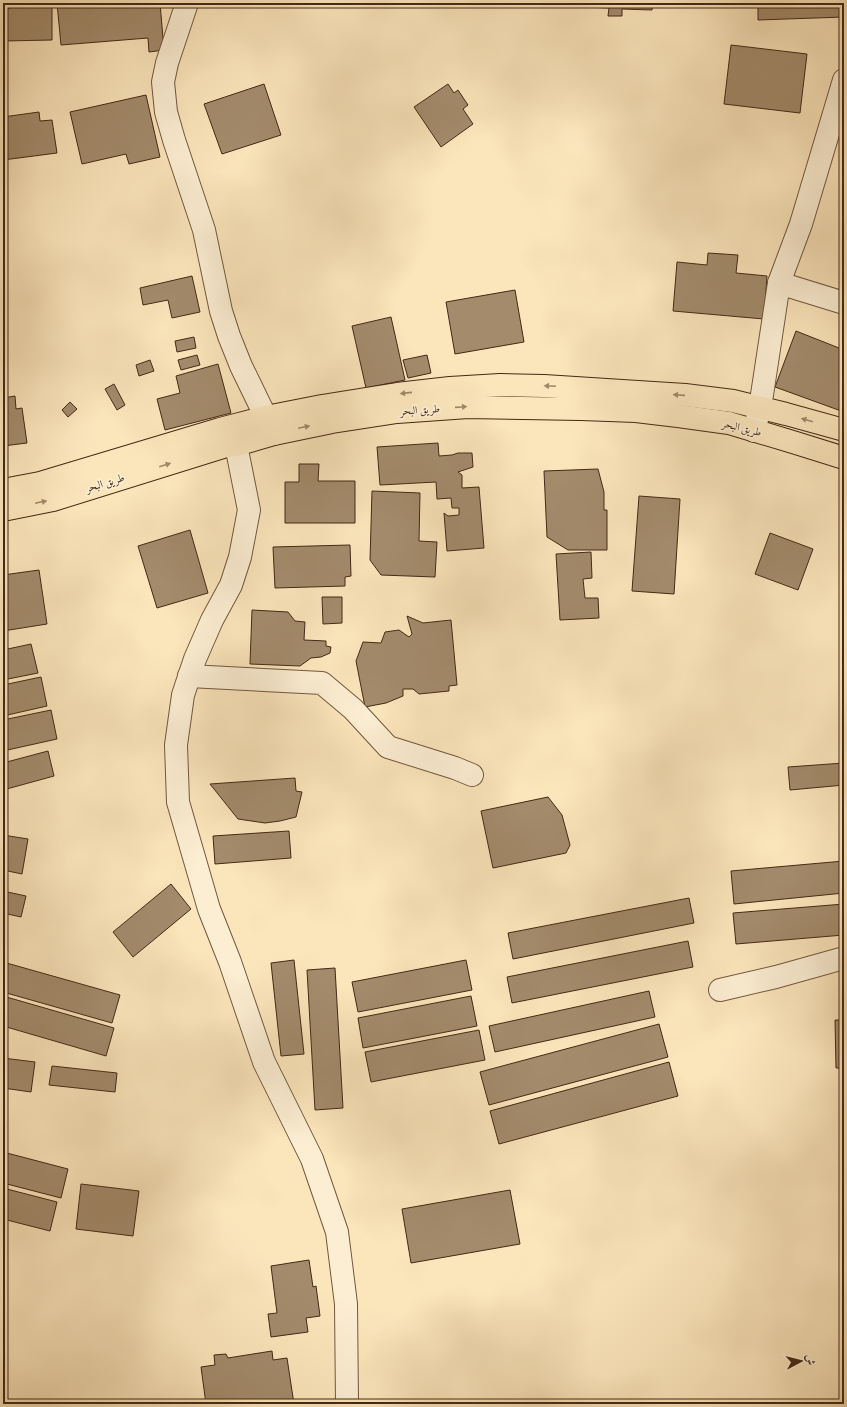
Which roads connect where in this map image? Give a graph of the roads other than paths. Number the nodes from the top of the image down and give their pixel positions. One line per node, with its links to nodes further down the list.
1 (188, 3): 6 (street)
2 (844, 80): 3 (street)
3 (779, 283): 4 (street); 5 (street)
4 (844, 303)
5 (760, 408): 6 (highway, طريق البحر, one-way to 6); 7 (street); 8 (highway, طريق البحر, one-way to 5)
6 (270, 425): 7 (highway, طريق البحر, one-way to 7); 9 (highway, طريق البحر)
7 (754, 430): 10 (highway, طريق البحر)
8 (844, 430)
9 (233, 436): 11 (highway, طريق البحر); 12 (highway, طريق البحر, one-way to 9); 13 (street)
10 (844, 458)
11 (3, 490)
12 (3, 510)
13 (189, 676): 14 (street); 17 (street)
14 (472, 775)
15 (844, 958): 16 (street)
16 (720, 990)
17 (347, 1404)

